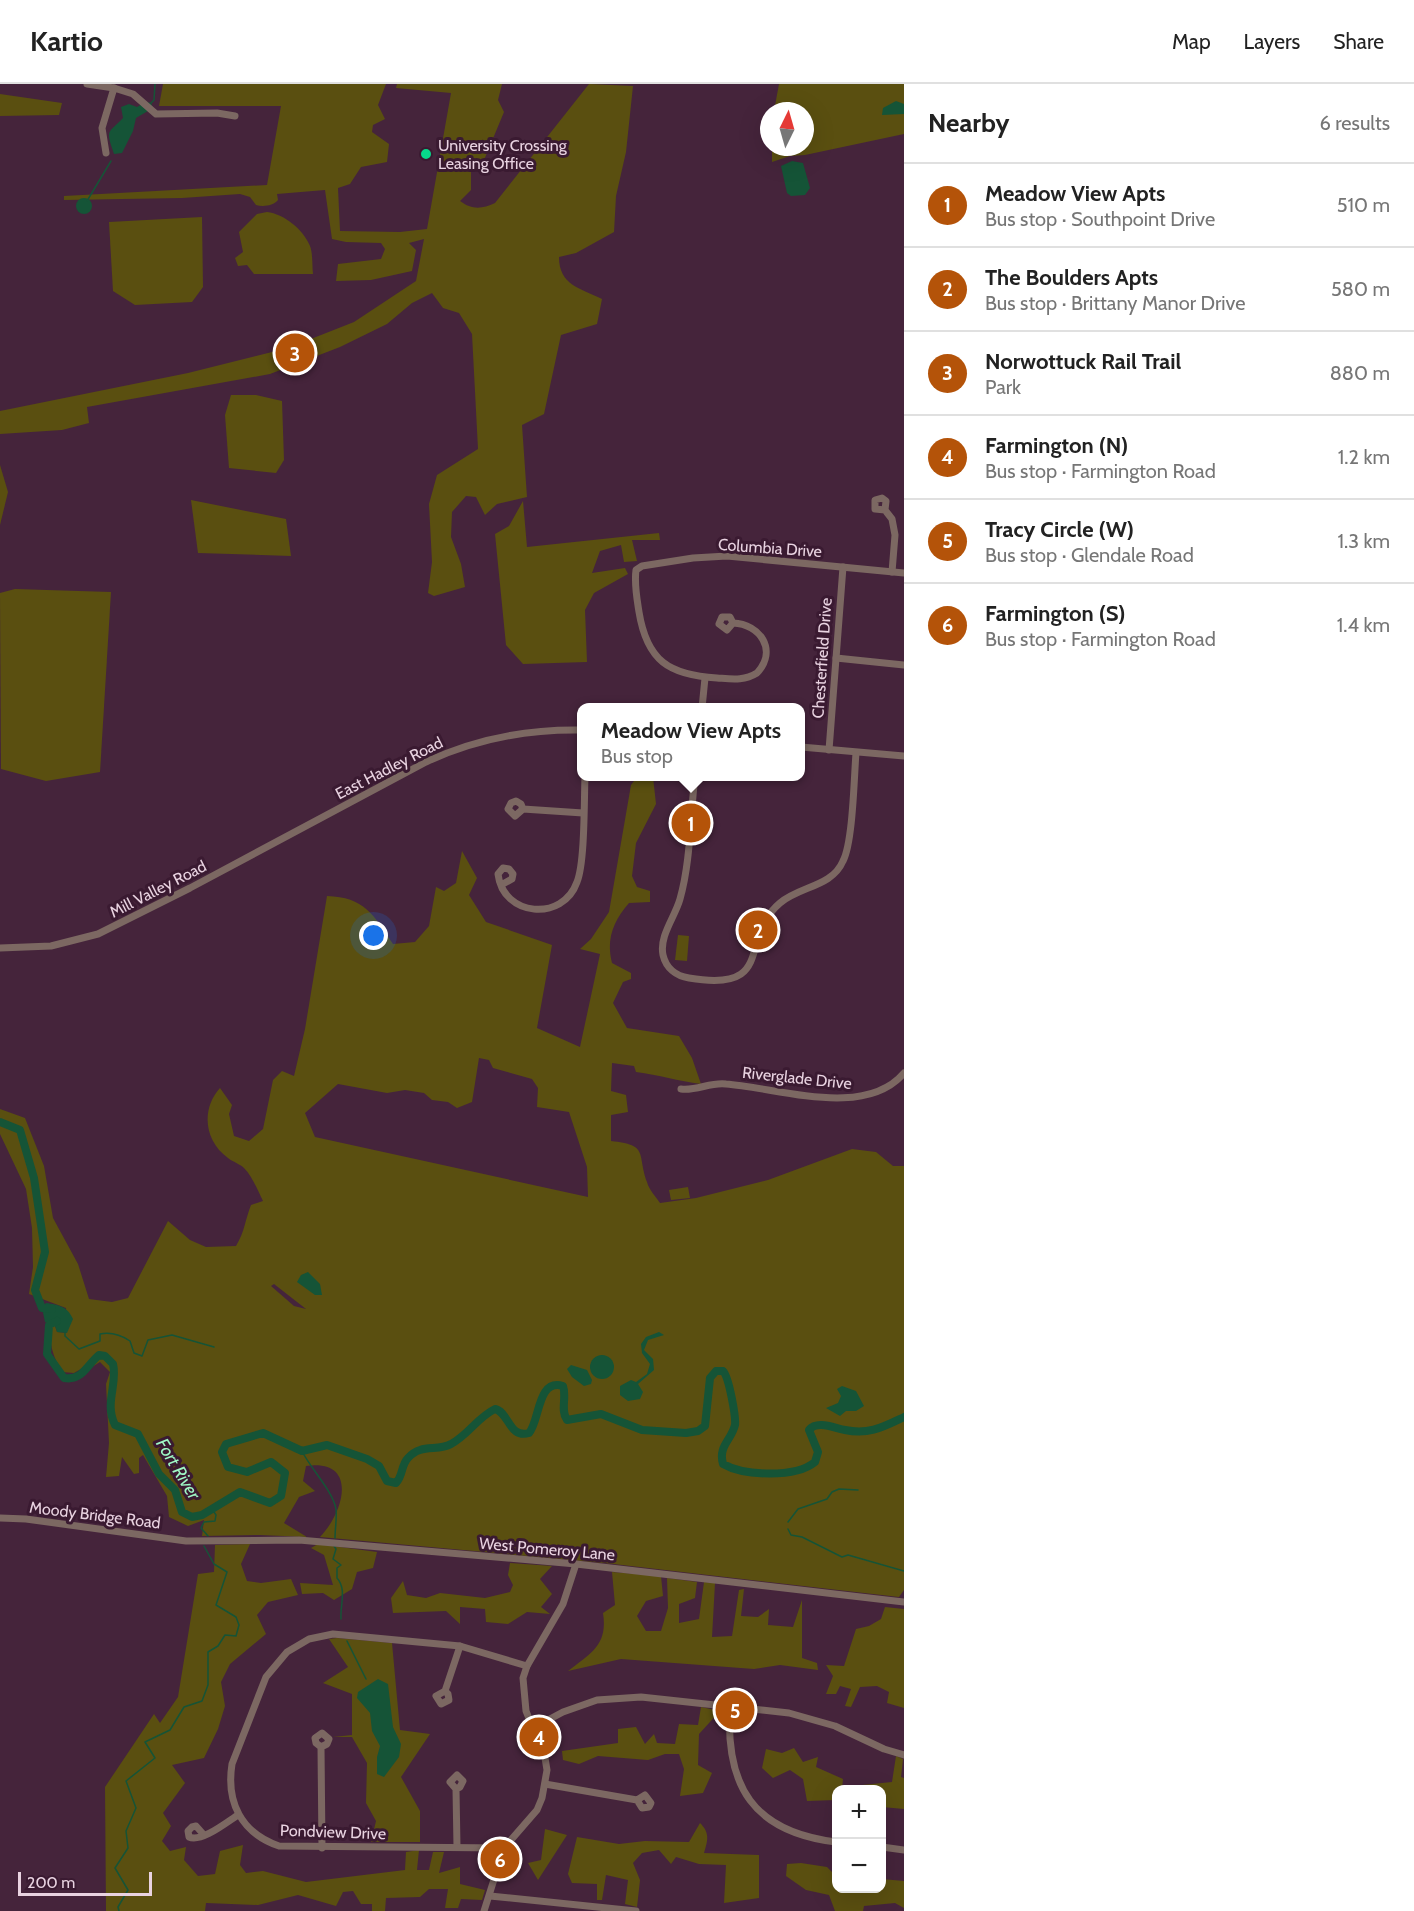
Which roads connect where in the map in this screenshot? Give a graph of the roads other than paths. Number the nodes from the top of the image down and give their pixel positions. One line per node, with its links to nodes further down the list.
1 (87, 84): 2 (street)
2 (114, 88): 3 (street); 4 (street)
3 (235, 116)
4 (106, 153)
5 (885, 510): 7 (street)
6 (843, 567): 7 (street, Columbia Drive); 10 (street, Chesterfield Drive); 12 (street, Columbia Drive)
7 (892, 572): 8 (street, Columbia Drive)
8 (904, 573)
9 (733, 623): 12 (street)
10 (836, 658): 11 (street); 16 (street, Chesterfield Drive)
11 (904, 665)
12 (705, 678): 13 (street)
13 (702, 703)
14 (577, 730): 23 (street, East Hadley Road)
15 (805, 747): 16 (street)
16 (829, 750): 17 (street)
17 (856, 753): 18 (street); 20 (street)
18 (904, 756)
19 (585, 781): 22 (street)
20 (695, 781)
21 (523, 809): 22 (street)
22 (583, 813): 24 (street)
23 (317, 821): 25 (street, Mill Valley Road)
24 (501, 885)
25 (0, 948)
26 (904, 1073): 27 (street, Riverglade Drive)
27 (681, 1089)
28 (0, 1518): 29 (street, Moody Bridge Road)
29 (186, 1541): 30 (street, West Pomeroy Lane)
30 (576, 1564): 31 (street, West Pomeroy Lane); 33 (street)
31 (904, 1602)
32 (460, 1646): 33 (street); 34 (street); 42 (street)
33 (527, 1666): 36 (street)
34 (445, 1691)
35 (730, 1706): 36 (street); 38 (street); 44 (street)
36 (533, 1728): 39 (street)
37 (321, 1747): 46 (street)
38 (904, 1755)
39 (546, 1784): 41 (street); 47 (street)
40 (456, 1789): 45 (street)
41 (638, 1800)
42 (238, 1815): 43 (street); 46 (street, Pondview Drive)
43 (204, 1835)
44 (832, 1841)
45 (457, 1847): 46 (street, Pondview Drive); 47 (street, Pondview Drive)
46 (322, 1848)
47 (504, 1848): 50 (street)
48 (886, 1848): 49 (street)
49 (904, 1850)
50 (490, 1896): 51 (street); 52 (street)
51 (484, 1911)
52 (636, 1911)

